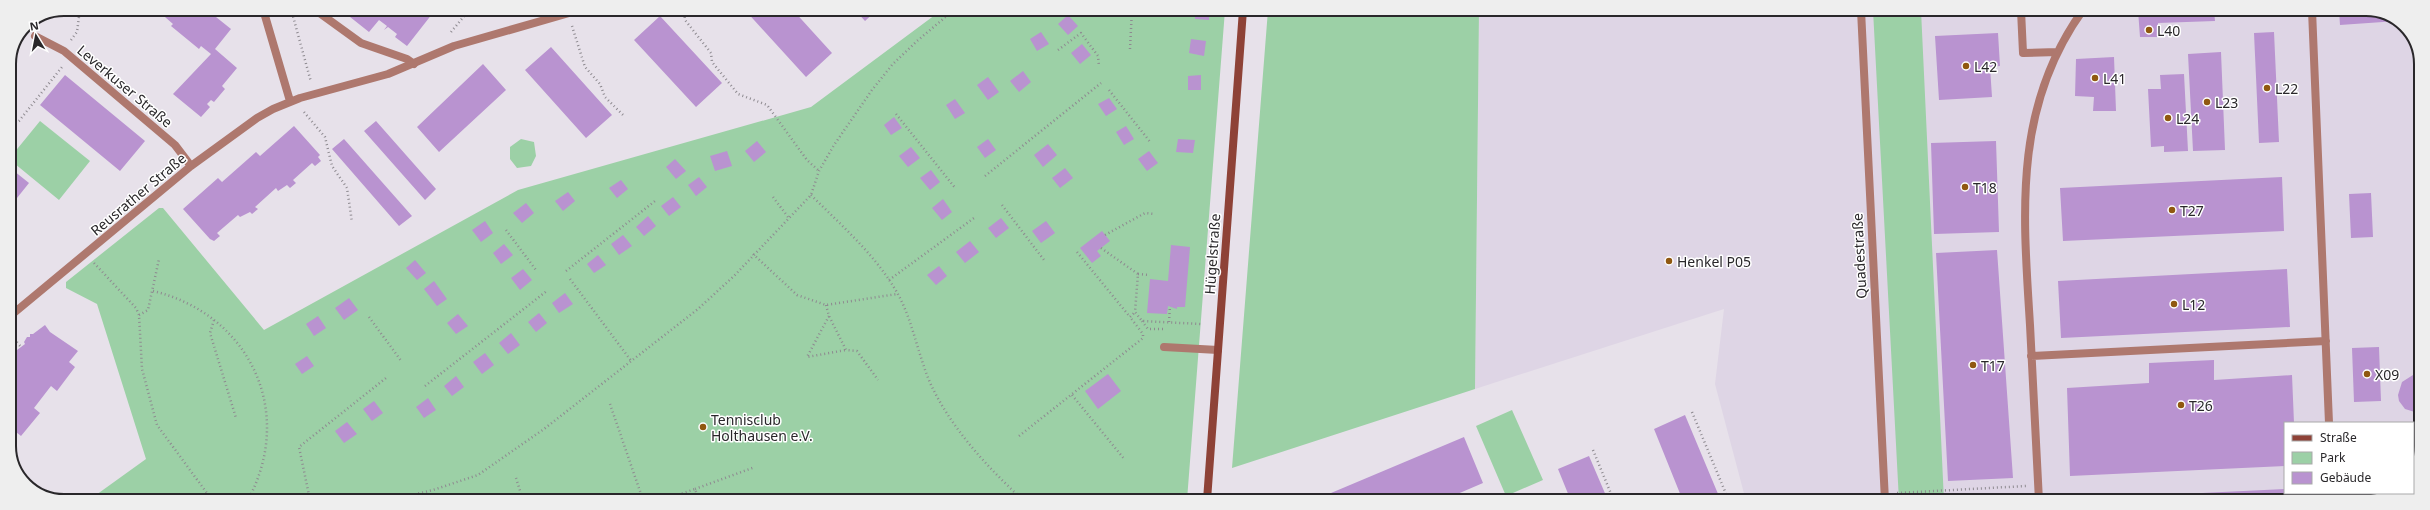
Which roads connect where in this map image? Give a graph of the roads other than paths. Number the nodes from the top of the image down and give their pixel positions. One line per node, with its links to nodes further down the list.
1 (265, 16): 12 (street)
2 (324, 16): 11 (street)
3 (561, 16): 11 (street, Reusrather Straße)
4 (1244, 16): 17 (street, Hügelstraße)
5 (1861, 16): 21 (street, Quadestraße)
6 (2020, 16): 10 (street)
7 (2080, 16): 10 (street)
8 (2312, 16): 15 (street)
9 (35, 36): 13 (street, Leverkuser Straße)
10 (2057, 52): 18 (street)
11 (414, 64): 12 (street, Reusrather Straße)
12 (290, 101): 13 (street, Reusrather Straße)
13 (191, 166): 14 (street, Reusrather Straße)
14 (16, 311)
15 (2326, 341): 18 (street); 19 (street)
16 (1164, 347): 17 (street)
17 (1218, 350): 20 (street, Hügelstraße)
18 (2031, 356): 22 (street)
19 (2330, 422)
20 (1207, 494)
21 (1885, 494)
22 (2039, 494)

